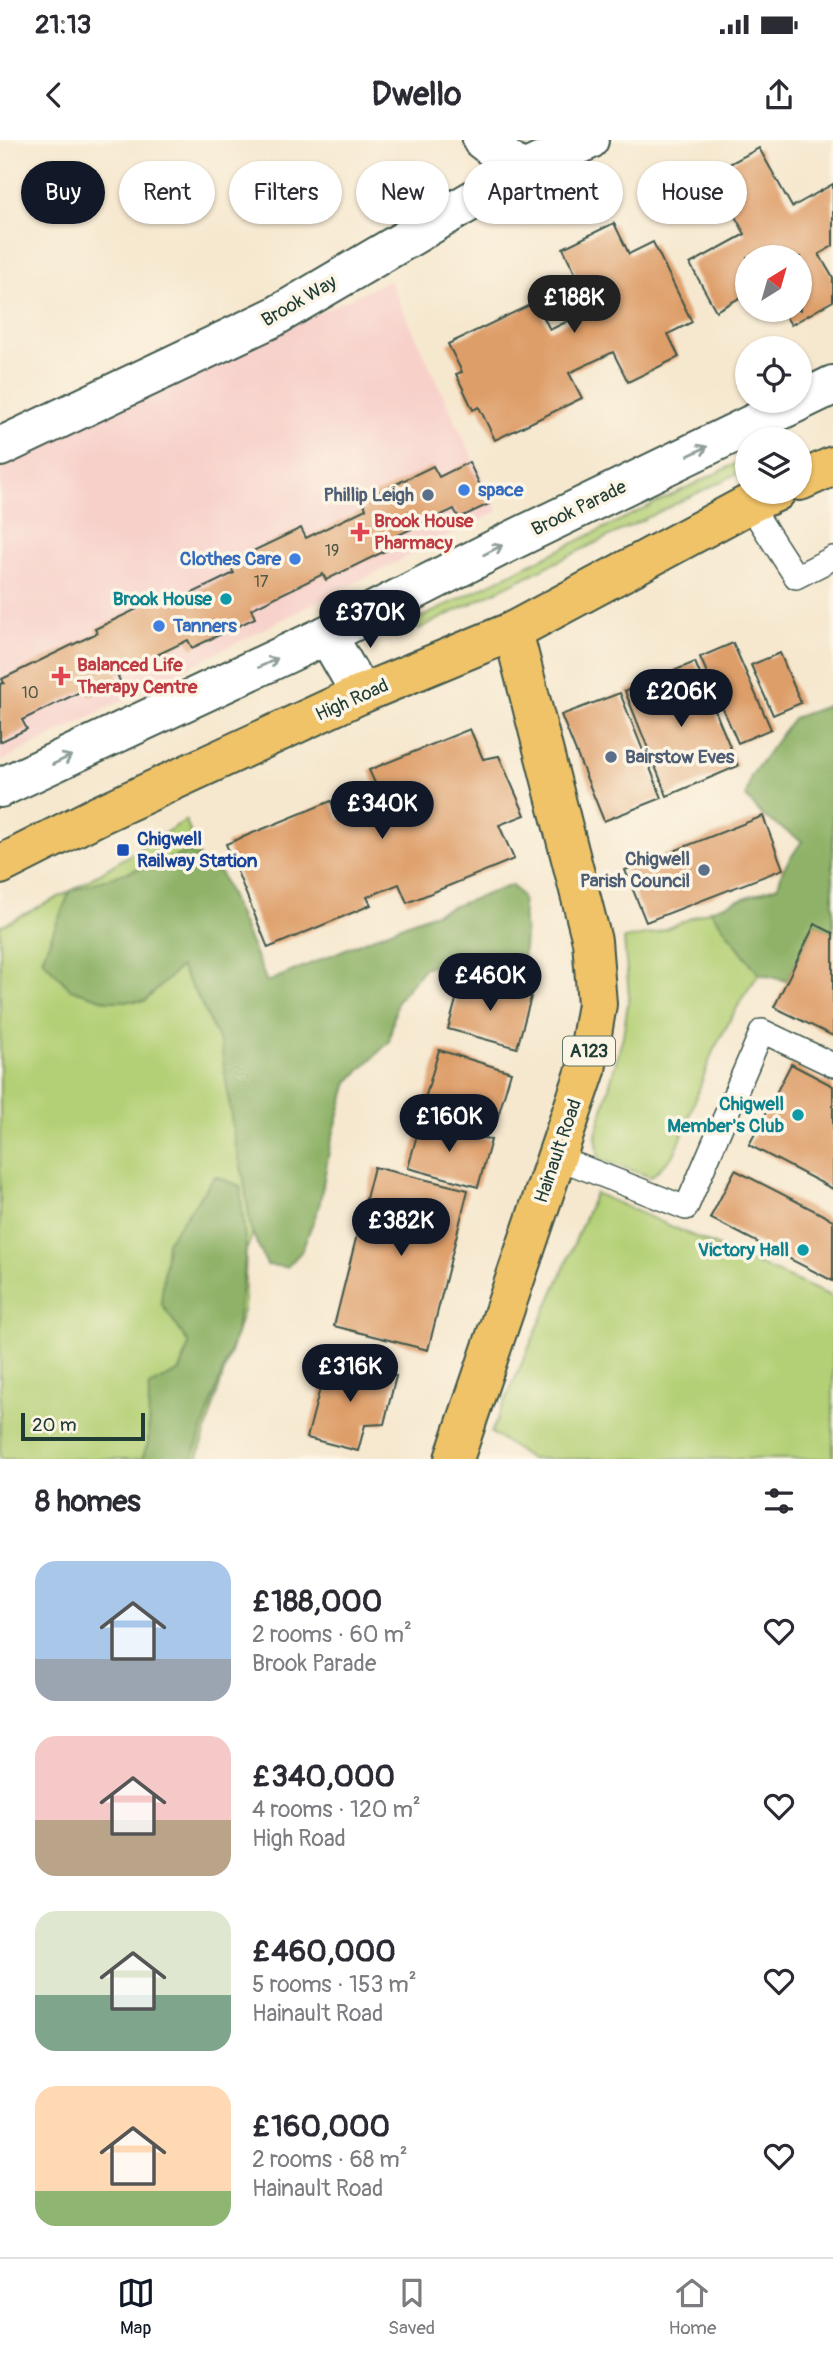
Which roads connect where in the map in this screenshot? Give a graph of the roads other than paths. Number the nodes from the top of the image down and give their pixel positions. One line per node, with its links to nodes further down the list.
1 (482, 140): 3 (street)
2 (589, 140): 4 (street, Brook Way)
3 (509, 161)
4 (544, 161)
5 (463, 206): 7 (street, Brook Way)
6 (833, 385): 14 (street, Brook Parade, one-way to 6)
7 (0, 447)
8 (833, 466): 9 (main road)
9 (812, 476)
10 (752, 504): 13 (main road, High Road)
11 (766, 504): 12 (lane)
12 (833, 558)
13 (513, 631): 15 (main road, High Road); 19 (main road, Hainault Road / A123)
14 (327, 635): 15 (street); 16 (street, Brook Parade, one-way to 14)
15 (361, 695): 17 (main road, High Road)
16 (0, 788)
17 (0, 865)
18 (833, 1065): 19 (lane)
19 (556, 1157): 20 (main road, Hainault Road / A123)
20 (454, 1459)

